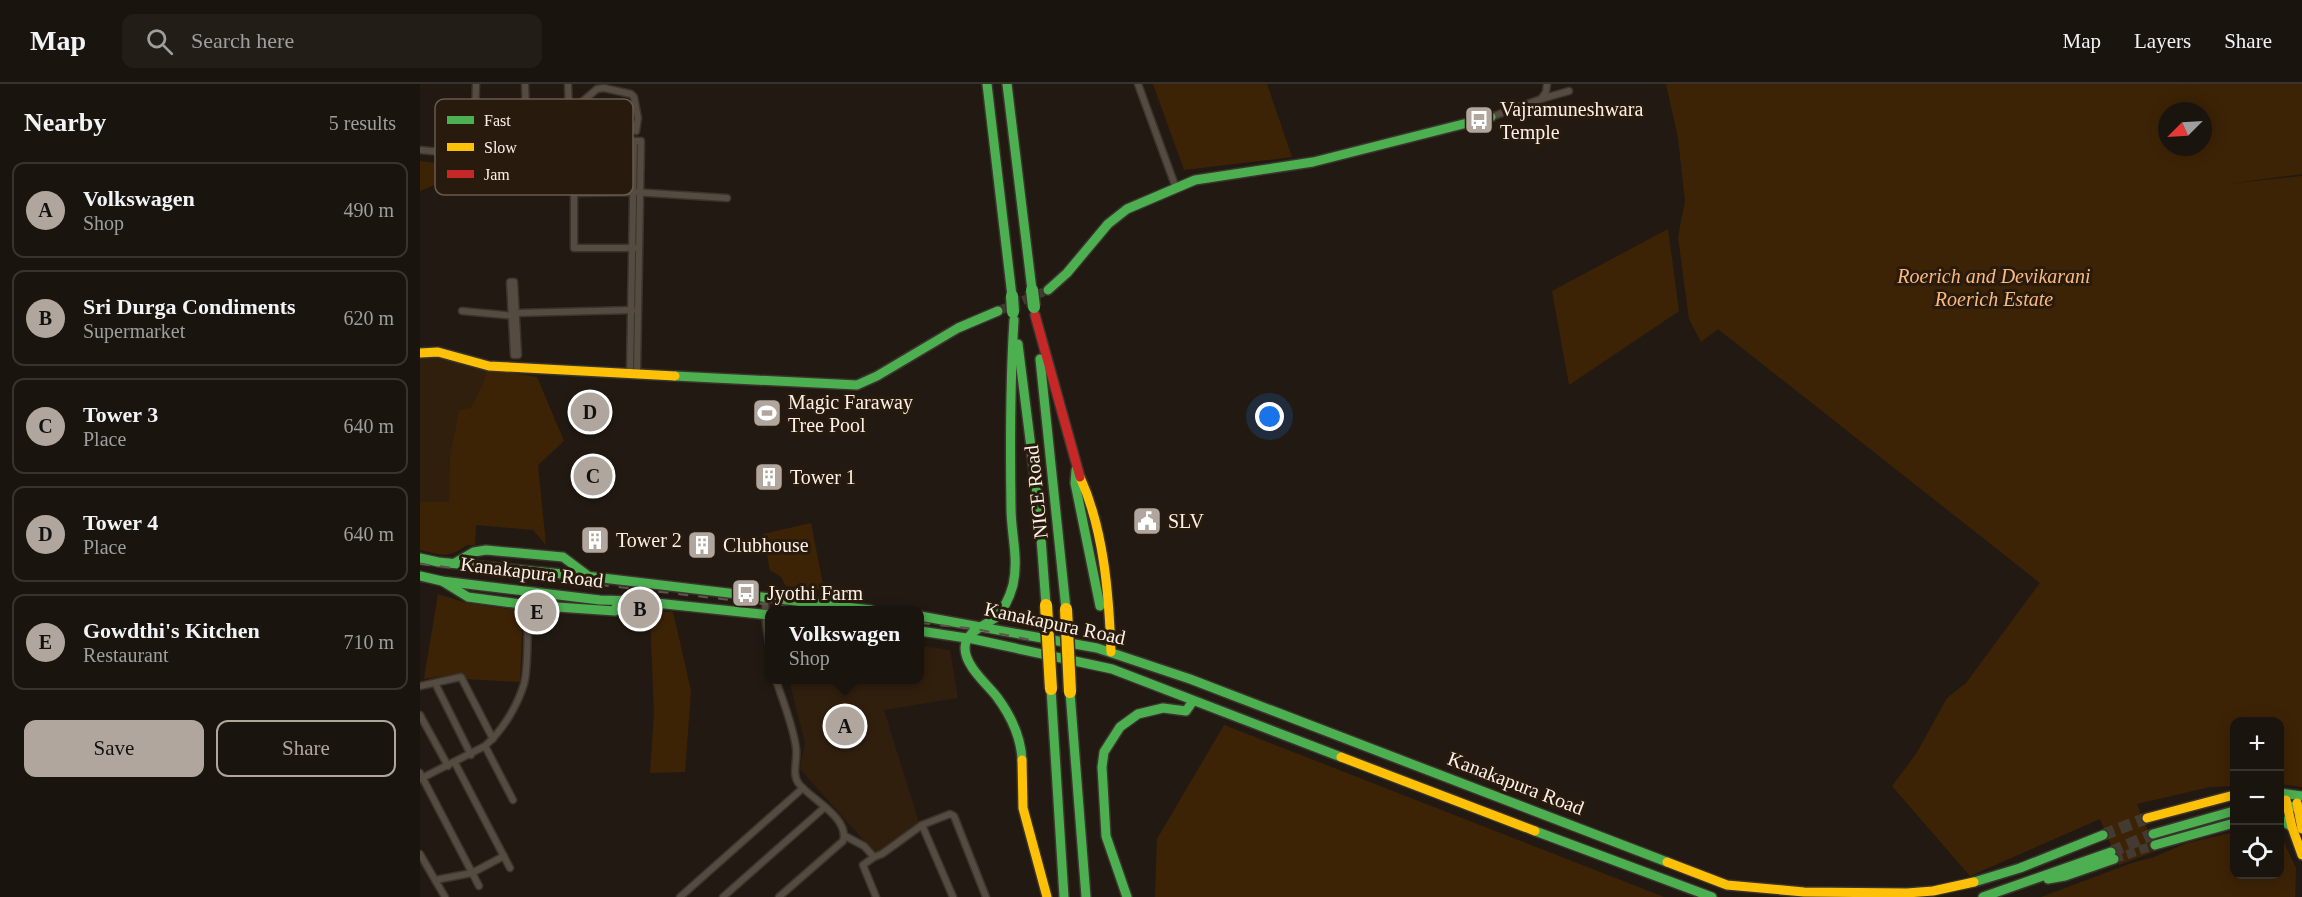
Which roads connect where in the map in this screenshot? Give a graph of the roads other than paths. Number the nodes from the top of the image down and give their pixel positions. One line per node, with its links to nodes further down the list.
1 (476, 84): 9 (street)
2 (525, 84): 10 (street)
3 (568, 84): 11 (street)
4 (987, 84): 30 (main road, NICE Road, bridge)
5 (1007, 84): 28 (main road, NICE Road, bridge)
6 (1138, 84): 18 (street)
7 (1548, 84): 13 (street)
8 (1569, 91): 13 (street)
9 (476, 99)
10 (526, 99)
11 (569, 99)
12 (585, 99): 15 (street)
13 (1541, 99): 14 (street)
14 (1491, 117): 18 (main road)
15 (636, 131)
16 (420, 150): 17 (street)
17 (435, 151)
18 (1176, 188): 24 (main road)
19 (633, 192): 20 (street)
20 (636, 192): 20 (street); 22 (street); 23 (street)
21 (574, 195): 23 (street)
22 (727, 198)
23 (635, 248): 25 (street)
24 (1048, 290)
25 (634, 310): 29 (street); 32 (street)
26 (462, 311): 29 (street)
27 (998, 311): 32 (main road)
28 (1034, 311): 46 (main road); 92 (main road, NICE Road, bridge)
29 (515, 315): 29 (street)
30 (1014, 316): 43 (main road); 91 (main road, NICE Road, bridge)
31 (420, 353): 32 (main road)
32 (633, 372)
33 (420, 558): 36 (main road, Kanakapura Road)
34 (420, 576): 35 (main road, Kanakapura Road)
35 (442, 581): 37 (main road, Kanakapura Road); 38 (main road, Kanakapura Road)
36 (765, 598): 39 (street); 40 (main road, Kanakapura Road)
37 (618, 601): 38 (main road, Kanakapura Road); 41 (main road, Kanakapura Road)
38 (528, 605): 54 (street)
39 (766, 606)
40 (836, 606)
41 (765, 615)
42 (924, 617): 43 (main road, Kanakapura Road)
43 (983, 626): 45 (main road); 46 (main road, Kanakapura Road)
44 (924, 632): 45 (main road, Kanakapura Road)
45 (967, 638): 50 (main road, Kanakapura Road); 90 (main road)
46 (1111, 652): 52 (main road, Kanakapura Road)
47 (435, 683): 49 (street); 54 (street); 56 (street)
48 (777, 684): 60 (street)
49 (420, 686)
50 (1193, 701): 53 (main road, Kanakapura Road); 93 (main road)
51 (420, 715): 58 (street)
52 (1281, 715): 53 (main road); 80 (main road, Kanakapura Road)
53 (1276, 732): 94 (main road, Kanakapura Road)
54 (493, 739): 55 (street)
55 (485, 746): 56 (street); 62 (street)
56 (471, 754): 57 (street)
57 (455, 763): 58 (street); 76 (street)
58 (448, 766): 59 (street)
59 (421, 777): 79 (street)
60 (803, 788): 64 (street); 84 (street)
61 (2230, 796): 66 (main road)
62 (513, 800)
63 (2291, 800): 70 (main road)
64 (825, 807): 72 (street); 85 (street)
65 (2230, 813): 68 (main road)
66 (2147, 818)
67 (2284, 820): 70 (main road)
68 (2230, 824)
69 (922, 825): 77 (street); 88 (street); 89 (street)
70 (2299, 826): 75 (main road)
71 (2103, 835): 80 (main road, Kanakapura Road)
72 (845, 836): 77 (street); 86 (street)
73 (420, 854): 81 (street)
74 (2112, 855): 95 (main road)
75 (2302, 855)
76 (504, 856): 78 (street); 79 (street)
77 (874, 857): 87 (street)
78 (510, 868)
79 (472, 873): 81 (street); 82 (street)
80 (1711, 879): 94 (main road)
81 (435, 880): 83 (street)
82 (479, 886)
83 (445, 897)
84 (680, 897)
85 (723, 897)
86 (779, 897)
87 (876, 897)
88 (953, 897)
89 (986, 897)
90 (1047, 897)
91 (1064, 897)
92 (1086, 897)
93 (1126, 897)
94 (1710, 897)
95 (1983, 897)

